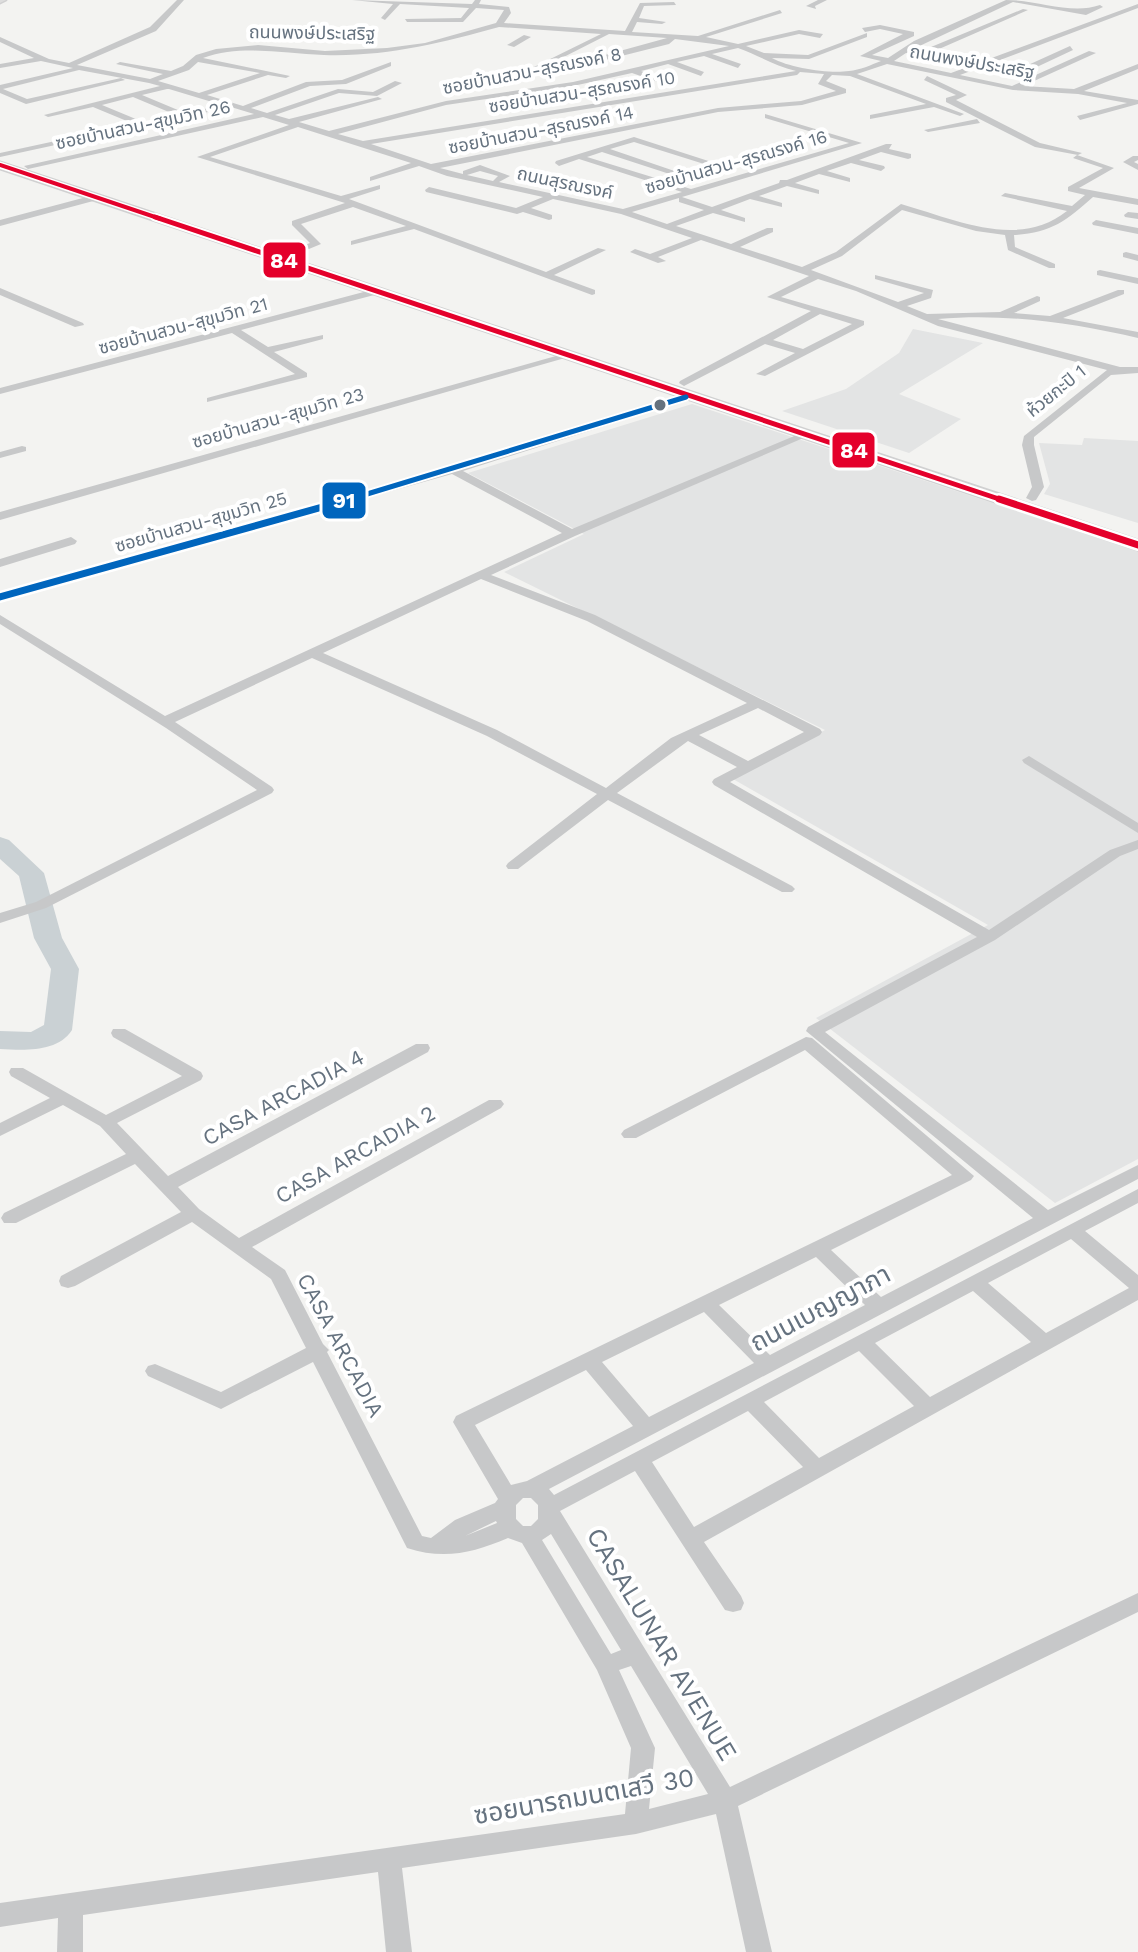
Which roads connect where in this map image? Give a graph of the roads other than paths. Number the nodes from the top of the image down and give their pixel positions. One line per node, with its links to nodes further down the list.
1 (181, 0): 57 (street)
2 (355, 0): 3 (street)
3 (362, 0): 7 (street)
4 (824, 0): 14 (street)
5 (1012, 0): 19 (street); 36 (street)
6 (1050, 0): 12 (street)
7 (398, 1): 9 (street); 20 (street)
8 (477, 3): 9 (street); 23 (street); 26 (street)
9 (434, 4): 23 (street)
10 (660, 4): 11 (street); 18 (street); 24 (street)
11 (674, 4)
12 (1100, 7): 15 (street); 19 (street)
13 (1134, 7): 15 (street)
14 (814, 8)
15 (1117, 8): 32 (street)
16 (1025, 10): 44 (street)
17 (780, 12): 37 (street)
18 (659, 13)
19 (1086, 13): 21 (street)
20 (385, 18)
21 (1072, 19)
22 (407, 20): 23 (street)
23 (420, 20)
24 (634, 20): 25 (street); 30 (street)
25 (662, 22)
26 (499, 25): 27 (street, ถนนพงษ์ประเสริฐ); 29 (street, ถนนพงษ์ประเสริฐ)
27 (483, 29): 39 (street); 42 (street, ถนนพงษ์ประเสริฐ)
28 (1043, 30): 32 (street)
29 (608, 33): 30 (street, ถนนพงษ์ประเสริฐ); 34 (street)
30 (628, 33): 34 (street, ถนนพงษ์ประเสริฐ)
31 (910, 34): 36 (street); 47 (street); 53 (street)
32 (1061, 34): 48 (street)
33 (1030, 35): 43 (street)
34 (675, 36): 37 (street, ถนนพงษ์ประเสริฐ)
35 (820, 36): 40 (street, ซอยบ้านสวน-สุรณรงค์ 8)
36 (928, 37): 44 (street)
37 (697, 38): 40 (street, ถนนพงษ์ประเสริฐ)
38 (0, 39): 50 (street, ถนนสุรณรงค์)
39 (511, 45)
40 (741, 47): 46 (street, ซอยบ้านสวน-สุรณรงค์ 8); 47 (street, ถนนพงษ์ประเสริฐ)
41 (1070, 48): 75 (street)
42 (294, 50): 51 (street, ถนนพงษ์ประเสริฐ); 91 (street)
43 (990, 50): 48 (street); 59 (street)
44 (904, 51): 53 (street)
45 (1092, 53): 75 (street)
46 (704, 54): 52 (street, ซอยบ้านสวน-สุรณรงค์ 8); 58 (street)
47 (763, 55): 63 (street, ถนนพงษ์ประเสริฐ)
48 (1009, 55): 59 (street)
49 (655, 57): 52 (street)
50 (41, 59): 56 (street); 57 (street, ถนนสุรณรงค์)
51 (195, 59): 65 (street, ถนนพงษ์ประเสริฐ); 69 (street)
52 (667, 61): 62 (street, ซอยบ้านสวน-สุรณรงค์ 8); 67 (street)
53 (888, 62): 68 (street, ถนนพงษ์ประเสริฐ); 72 (street, ถนนพงษ์ประเสริฐ)
54 (615, 63): 62 (street)
55 (120, 64): 65 (street)
56 (0, 66)
57 (68, 66): 61 (street, ถนนสุรณรงค์)
58 (738, 66)
59 (979, 66): 70 (street)
60 (1138, 66): 83 (street)
61 (80, 69): 71 (street, ถนนสุรณรงค์); 81 (street)
62 (632, 69): 73 (street); 105 (street, ซอยบ้านสวน-สุรณรงค์ 8)
63 (807, 71): 64 (street, ถนนพงษ์ประเสริฐ); 108 (street, ซอยบ้านสวน-สุรณรงค์ 10)
64 (831, 73): 68 (street, ถนนพงษ์ประเสริฐ); 74 (street)
65 (174, 74): 76 (street, ถนนพงษ์ประเสริฐ)
66 (265, 74): 85 (street)
67 (701, 74)
68 (849, 74): 89 (street)
69 (286, 76)
70 (953, 76): 72 (street, ถนนพงษ์ประเสริฐ); 82 (street, ถนนพงษ์ประเสริฐ)
71 (128, 78): 76 (street, ถนนสุรณรงค์); 79 (street)
72 (936, 78): 110 (street)
73 (658, 80)
74 (821, 80): 77 (street); 109 (street, ซอยบ้านสวน-สุรณรงค์ 14)
75 (1026, 80): 82 (street)
76 (150, 81): 80 (street, ถนนสุรณรงค์)
77 (809, 82)
78 (398, 83): 92 (street, ซอยบ้านสวน-สุขุมวิท 26)
79 (101, 84): 81 (street); 84 (street)
80 (168, 87): 84 (street); 85 (street, ถนนสุรณรงค์)
81 (0, 88)
82 (1013, 88): 83 (street, ถนนพงษ์ประเสริฐ)
83 (1075, 92): 87 (street, ถนนพงษ์ประเสริฐ)
84 (131, 95): 88 (street); 93 (street)
85 (200, 95): 90 (street, ถนนสุรณรงค์)
86 (381, 98): 97 (street)
87 (1138, 102): 96 (street)
88 (93, 104): 98 (street); 99 (street)
89 (935, 104): 95 (street); 103 (street)
90 (234, 105): 91 (street, ถนนสุรณรงค์); 93 (street)
91 (245, 108): 92 (street, ถนนสุรณรงค์)
92 (267, 114): 97 (street, ถนนสุรณรงค์); 101 (street, ซอยบ้านสวน-สุขุมวิท 26)
93 (184, 115): 99 (street)
94 (768, 116): 135 (street, ซอยบ้านสวน-สุรณรงค์ 16)
95 (873, 117)
96 (1080, 118)
97 (295, 123): 105 (street, ถนนสุรณรงค์); 107 (street)
98 (71, 124)
99 (142, 124): 104 (street)
100 (83, 129): 104 (street)
101 (200, 129): 107 (street); 121 (street, ซอยบ้านสวน-สุขุมวิท 26)
102 (515, 129): 111 (street)
103 (928, 130)
104 (94, 133): 113 (street)
105 (330, 133): 108 (street, ถนนสุรณรงค์)
106 (1064, 141): 110 (street)
107 (237, 142): 145 (street)
108 (363, 143): 111 (street, ถนนสุรณรงค์)
109 (548, 145): 115 (street); 122 (street, ซอยบ้านสวน-สุรณรงค์ 14)
110 (1051, 146): 138 (street)
111 (381, 149): 117 (street, ถนนสุรณรงค์)
112 (601, 149): 115 (street); 127 (street); 127 (street)
113 (0, 156): 121 (main road)
114 (908, 156): 116 (street)
115 (579, 157): 118 (street); 131 (street)
116 (850, 160): 123 (street); 124 (street)
117 (418, 163): 122 (street, ถนนสุรณรงค์); 145 (street)
118 (559, 163)
119 (0, 165): 142 (main road)
120 (793, 165): 124 (street)
121 (28, 166): 166 (main road)
122 (429, 167): 129 (street, ถนนสุรณรงค์)
123 (881, 168)
124 (818, 171): 128 (street); 130 (street)
125 (466, 173): 129 (street)
126 (762, 176): 130 (street)
127 (691, 178): 131 (street)
128 (847, 180)
129 (489, 183): 137 (street); 139 (street, ถนนสุรณรงค์)
130 (786, 183): 136 (street); 140 (street)
131 (670, 185): 135 (street)
132 (720, 187): 140 (street)
133 (1138, 188): 144 (street)
134 (429, 190): 150 (street)
135 (691, 192): 153 (street, ซอยบ้านสวน-สุรณรงค์ 16)
136 (816, 192)
137 (462, 193)
138 (1091, 194): 144 (street); 151 (street)
139 (553, 196): 150 (street); 153 (street, ถนนสุรณรงค์)
140 (750, 196): 149 (street); 152 (street)
141 (1005, 196): 151 (street)
142 (94, 198): 155 (street); 179 (main road)
143 (490, 198): 150 (street)
144 (1118, 198): 147 (street)
145 (341, 199): 148 (street)
146 (682, 200): 152 (street)
147 (1138, 202)
148 (352, 204): 158 (street); 166 (street)
149 (779, 205)
150 (525, 208): 154 (street)
151 (1072, 209): 160 (street)
152 (712, 210): 157 (street); 163 (street)
153 (623, 212): 157 (street, ถนนสุรณรงค์)
154 (549, 217)
155 (0, 223)
156 (1096, 223): 159 (street)
157 (669, 226): 161 (street, ถนนสุรณรงค์)
158 (412, 227): 162 (street); 174 (street)
159 (1138, 231)
160 (1009, 232): 171 (street); 172 (street)
161 (702, 237): 163 (street, ถนนสุรณรงค์); 168 (street)
162 (354, 243)
163 (732, 247): 172 (street, ถนนสุรณรงค์)
164 (601, 250): 174 (street)
165 (635, 252): 168 (street)
166 (289, 254): 195 (main road)
167 (1126, 255): 169 (street)
168 (650, 257): 170 (street)
169 (1138, 258)
170 (666, 262)
171 (1052, 266)
172 (801, 271): 175 (street, ถนนสุรณรงค์)
173 (1100, 273): 177 (street)
174 (546, 275): 180 (street)
175 (816, 276): 183 (street, ถนนสุรณรงค์); 184 (street)
176 (878, 277): 183 (street)
177 (1138, 281)
178 (1, 292): 188 (street)
179 (375, 292): 189 (street, ซอยบ้านสวน-สุขุมวิท 21); 195 (main road)
180 (592, 292)
181 (1121, 292): 187 (street)
182 (1037, 299): 186 (street)
183 (898, 305): 185 (street, ถนนสุรณรงค์)
184 (819, 311): 192 (street, ซอยบ้านสวน-สุขุมวิท 25); 194 (street)
185 (924, 317): 186 (street); 197 (street, ถนนสุรณรงค์)
186 (999, 317): 187 (street)
187 (1046, 321): 190 (street)
188 (79, 325)
189 (231, 328): 193 (street); 200 (street, ซอยบ้านสวน-สุขุมวิท 21)
190 (1138, 335)
191 (319, 337): 193 (street)
192 (764, 340): 194 (street); 196 (street, ซอยบ้านสวน-สุขุมวิท 25)
193 (266, 351): 201 (street)
194 (804, 352): 198 (street)
195 (567, 353): 199 (main road); 207 (street, ซอยบ้านสวน-สุขุมวิท 23)
196 (705, 371): 199 (street); 199 (street, ซอยบ้านสวน-สุขุมวิท 25)
197 (1131, 371): 206 (street, ห้วยกะปิ 1)
198 (761, 374)
199 (687, 382): 202 (main road); 205 (street, ซอยบ้านสวน-สุขุมวิท 25); 206 (main road)
200 (0, 391)
201 (211, 400)
202 (803, 436): 209 (street); 211 (main road)
203 (22, 449): 204 (street)
204 (0, 455)
205 (453, 470): 209 (street); 214 (street, ซอยบ้านสวน-สุขุมวิท 25)
206 (1032, 498): 208 (main road)
207 (0, 516)
208 (1138, 530)
209 (571, 533): 213 (street)
210 (71, 541): 212 (street)
211 (1138, 545)
212 (0, 563)
213 (480, 575): 216 (street); 217 (street)
214 (0, 597)
215 (0, 619): 218 (street)
216 (312, 653): 218 (street); 222 (street)
217 (758, 703): 219 (street); 221 (street)
218 (165, 721): 227 (street)
219 (688, 735): 221 (street); 222 (street)
220 (1029, 760): 223 (street)
221 (748, 767): 228 (street)
222 (608, 794): 225 (street); 226 (street)
223 (1138, 829)
224 (1138, 844): 228 (street)
225 (513, 866)
226 (787, 889)
227 (0, 918)
228 (989, 937): 243 (street)
229 (119, 1033): 234 (street)
230 (422, 1048): 239 (street, CASA ARCADIA 4)
231 (17, 1072): 232 (street, CASA ARCADIA)
232 (64, 1098): 234 (street, CASA ARCADIA); 235 (street)
233 (495, 1104): 246 (street, CASA ARCADIA 2)
234 (106, 1122): 237 (street, CASA ARCADIA)
235 (0, 1130)
236 (630, 1134): 247 (street)
237 (137, 1156): 239 (street, CASA ARCADIA); 242 (street)
238 (1138, 1171): 243 (street, ถนนเบญญาภา)
239 (166, 1185): 241 (street, CASA ARCADIA)
240 (1138, 1195): 244 (street)
241 (193, 1214): 246 (street, CASA ARCADIA); 249 (street)
242 (10, 1218)
243 (1047, 1219): 245 (street, ถนนเบญญาภา)
244 (1072, 1230): 248 (street); 251 (street)
245 (1018, 1234): 248 (street); 253 (street, ถนนเบญญาภา)
246 (239, 1246): 257 (street, CASA ARCADIA)
247 (819, 1249): 252 (street); 253 (street)
248 (1035, 1250): 250 (street)
249 (68, 1281)
250 (975, 1282): 254 (street); 255 (street)
251 (1138, 1288): 255 (street)
252 (707, 1304): 258 (street); 259 (street)
253 (879, 1307): 256 (street, ถนนเบญญาภา)
254 (862, 1342): 260 (street); 263 (street)
255 (1045, 1343): 263 (street)
256 (802, 1347): 259 (street, ถนนเบญญาภา); 260 (street)
257 (319, 1350): 261 (street); 268 (street, CASA ARCADIA)
258 (588, 1359): 264 (street); 268 (street)
259 (768, 1365): 264 (street, ถนนเบญญาภา)
260 (819, 1365): 262 (street)
261 (155, 1371)
262 (751, 1401): 265 (street); 266 (street)
263 (929, 1409): 266 (street)
264 (647, 1429): 268 (street, ถนนเบญญาภา)
265 (639, 1460): 267 (street); 269 (street)
266 (818, 1470): 269 (street)
267 (551, 1511): 268 (street); 268 (street); 272 (street, CASALUNAR AVENUE)
268 (514, 1512): 273 (street)
269 (691, 1539): 271 (street)
270 (1138, 1602): 274 (street, ซอยนารถมนตเสวี 30)
271 (733, 1603)
272 (637, 1654): 273 (street); 274 (street, CASALUNAR AVENUE)
273 (606, 1665): 275 (street)
274 (725, 1801): 275 (street, ซอยนารถมนตเสวี 30); 281 (street, CASALUNAR AVENUE)
275 (636, 1823): 276 (street, ซอยนารถมนตเสวี 30)
276 (389, 1859): 277 (street, ซอยนารถมนตเสวี 30); 280 (street)
277 (71, 1905): 278 (street, ซอยนารถมนตเสวี 30); 279 (street)
278 (0, 1915)
279 (70, 1952)
280 (399, 1952)
281 (759, 1952)

